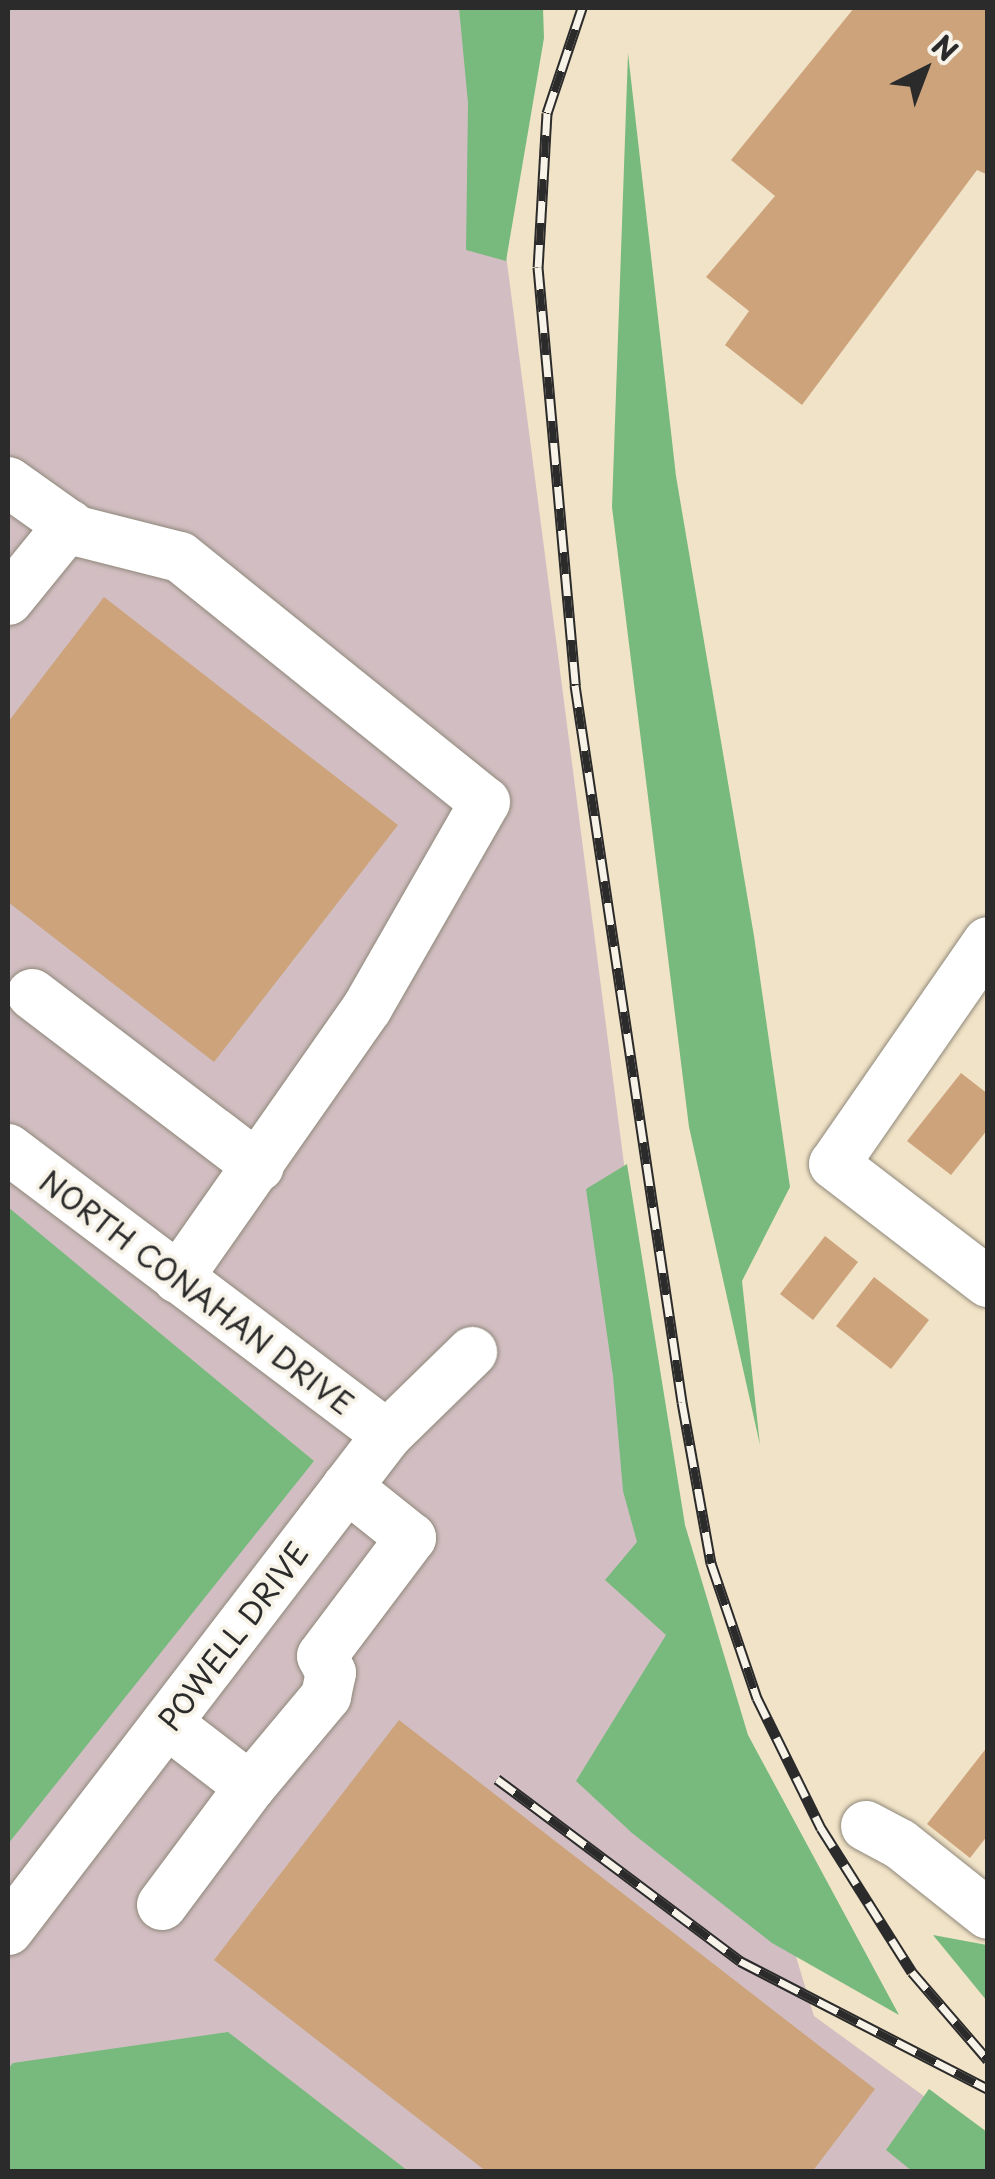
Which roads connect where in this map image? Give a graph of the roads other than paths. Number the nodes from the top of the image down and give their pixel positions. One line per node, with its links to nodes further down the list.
1 (8, 482): 2 (street)
2 (69, 526): 3 (street); 7 (street)
3 (8, 600)
4 (983, 959): 9 (street)
5 (32, 994): 7 (street)
6 (8, 1149): 8 (street, NORTH CONAHAN DRIVE)
7 (259, 1167): 8 (street)
8 (178, 1278): 11 (street, NORTH CONAHAN DRIVE)
9 (988, 1282)
10 (472, 1352): 11 (street, POWELL DRIVE)
11 (386, 1435): 12 (street, POWELL DRIVE)
12 (347, 1487): 13 (street, POWELL DRIVE); 14 (street)
13 (167, 1723): 14 (street); 18 (street, POWELL DRIVE)
14 (250, 1787): 16 (street)
15 (866, 1826): 17 (street)
16 (162, 1904)
17 (988, 1914)
18 (8, 1930)

